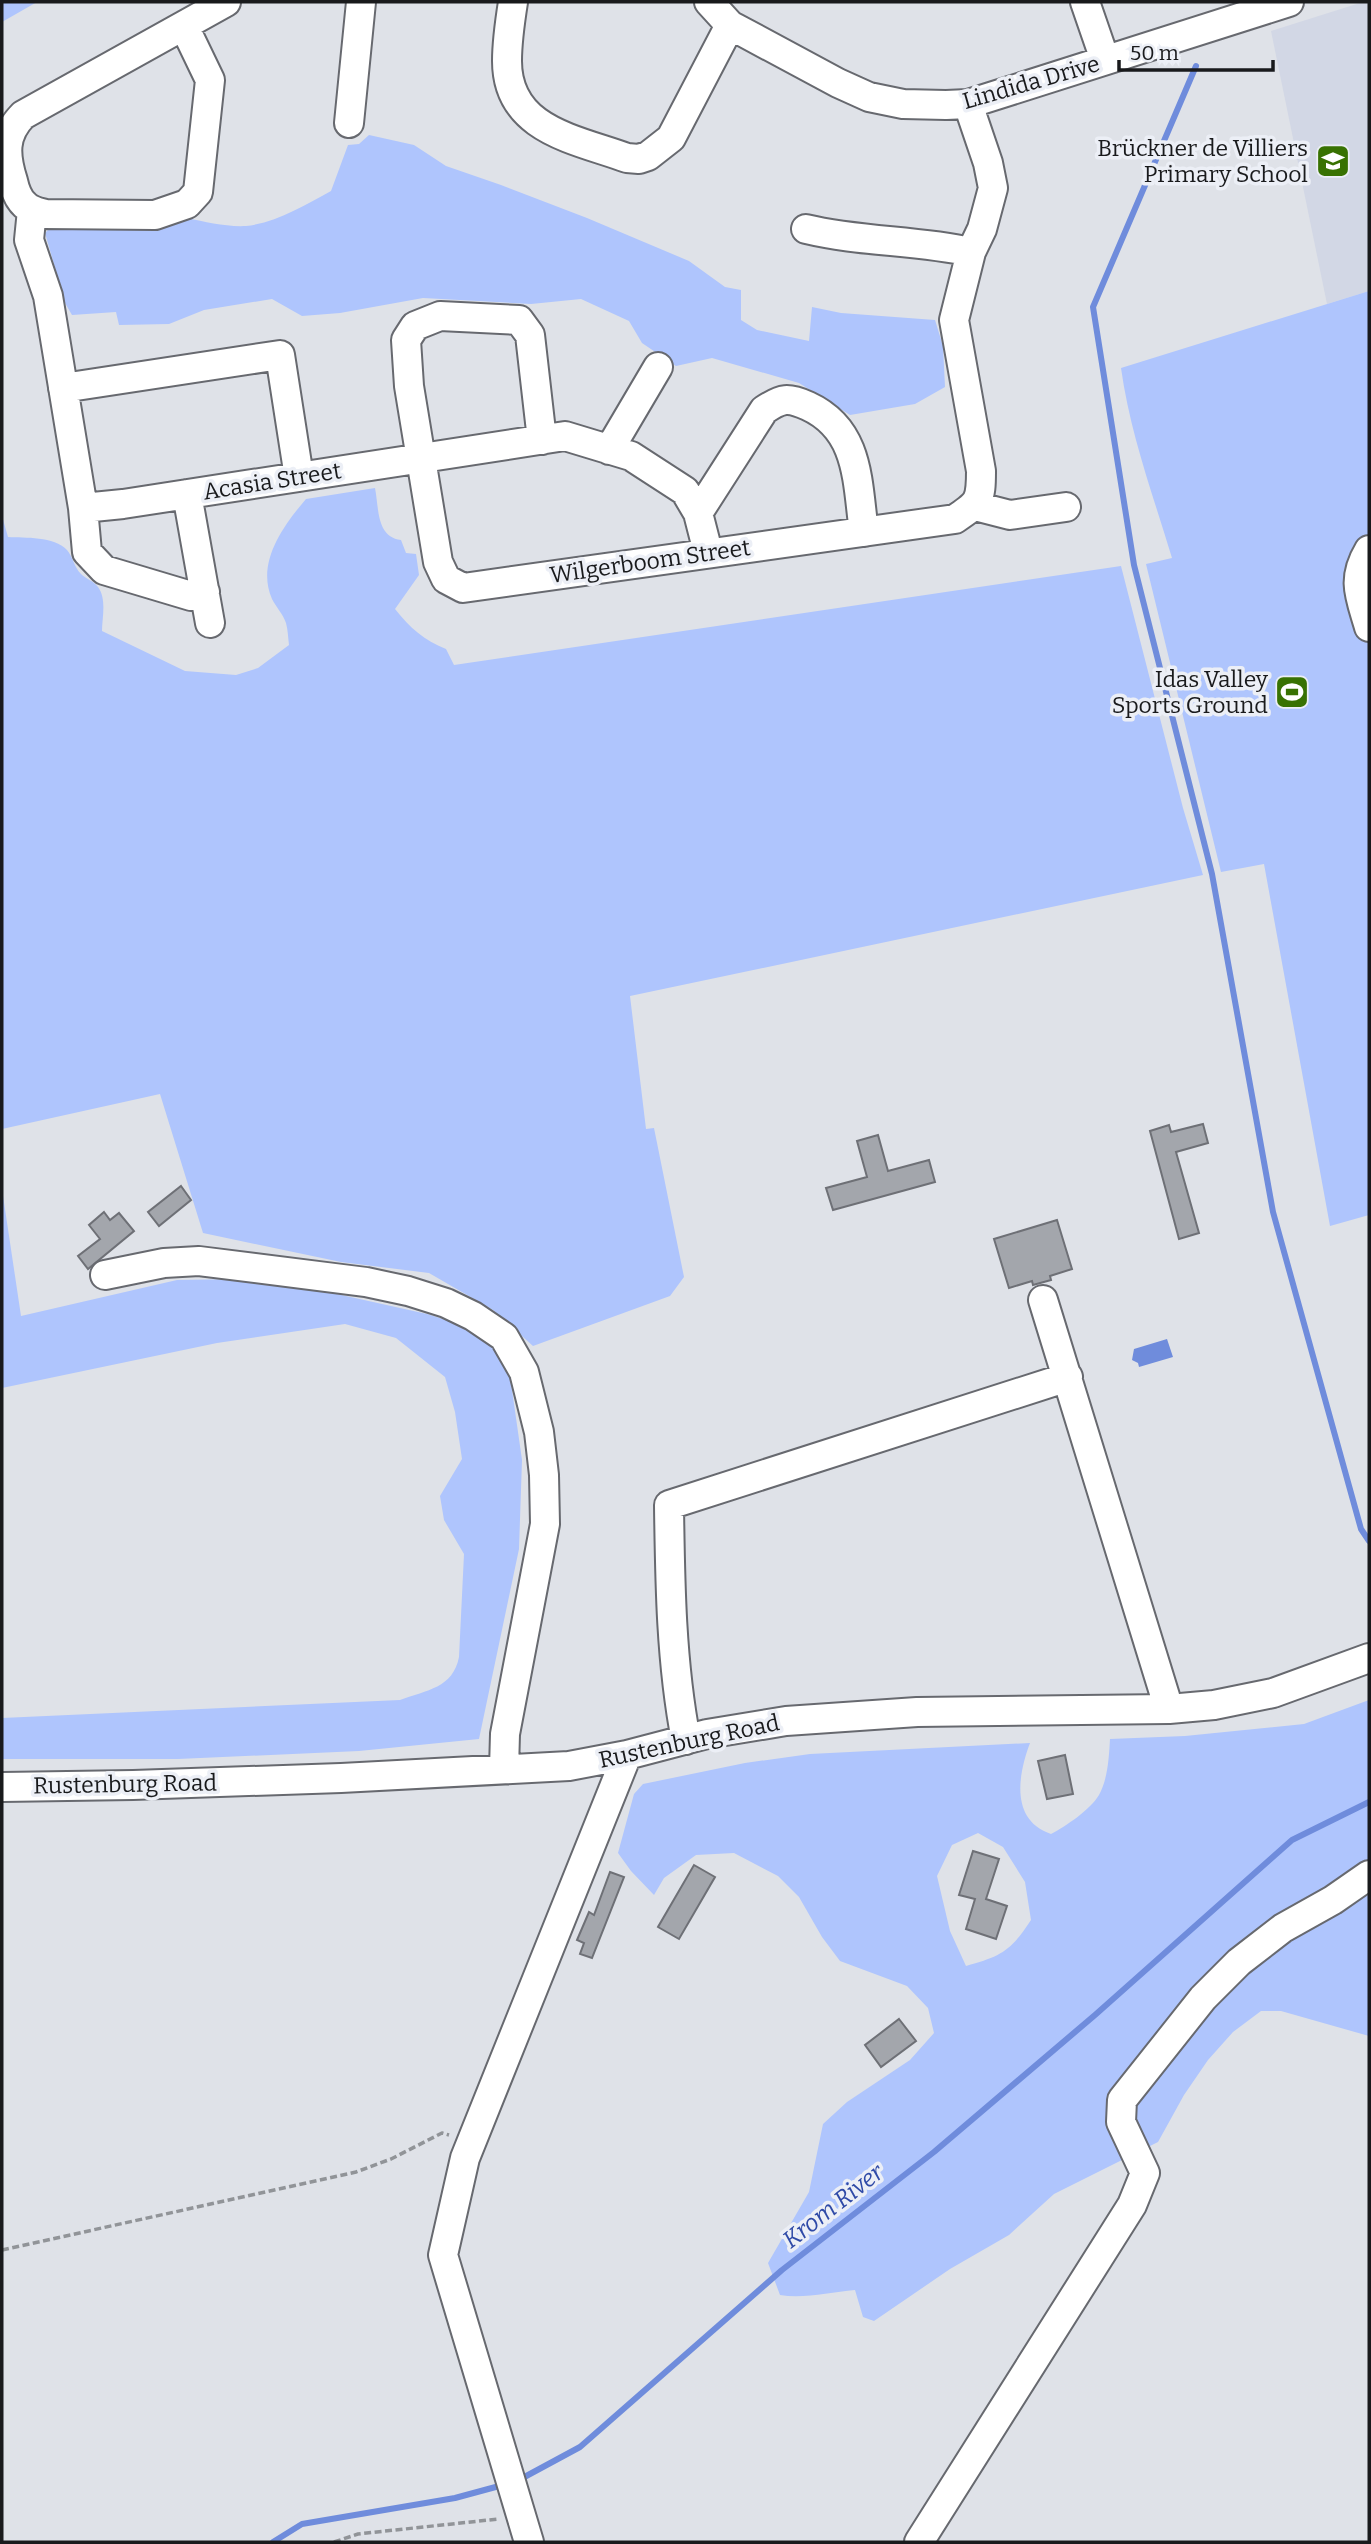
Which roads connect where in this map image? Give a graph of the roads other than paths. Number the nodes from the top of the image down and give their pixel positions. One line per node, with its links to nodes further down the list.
1 (226, 2): 8 (street)
2 (361, 2): 11 (street)
3 (513, 2): 7 (street)
4 (709, 2): 7 (street, Lindida Drive)
5 (1085, 2): 9 (street)
6 (1289, 2): 9 (street, Lindida Drive)
7 (730, 25): 10 (street, Lindida Drive)
8 (184, 26): 12 (street); 12 (street)
9 (1105, 60): 10 (street, Lindida Drive)
10 (968, 104): 14 (street)
11 (349, 123)
12 (32, 211): 16 (street)
13 (806, 229): 14 (street)
14 (971, 251): 22 (street)
15 (658, 367): 18 (street)
16 (63, 388): 20 (street); 24 (street)
17 (542, 440): 18 (street, Acasia Street); 19 (street, Acasia Street); 19 (street, Wilgerboom Street)
18 (609, 450): 25 (street, Acasia Street)
19 (422, 458): 20 (street, Acasia Street); 28 (street, Wilgerboom Street)
20 (299, 477): 21 (street, Acasia Street)
21 (187, 494): 24 (street, Acasia Street); 29 (street)
22 (975, 506): 23 (street); 26 (street, Wilgerboom Street)
23 (1066, 507)
24 (83, 508): 29 (street)
25 (698, 513): 26 (street); 28 (street, Acasia Street)
26 (864, 531): 28 (street, Wilgerboom Street)
27 (1369, 550): 31 (street)
28 (708, 552)
29 (205, 592): 30 (street)
30 (210, 623)
31 (1369, 627)
32 (105, 1275): 39 (street)
33 (1043, 1300): 34 (street)
34 (1068, 1377): 36 (street); 37 (street)
35 (1369, 1658): 36 (street, Rustenburg Road)
36 (1169, 1709): 37 (street, Rustenburg Road)
37 (687, 1740): 38 (street, Rustenburg Road)
38 (627, 1755): 39 (street, Rustenburg Road); 42 (street)
39 (504, 1769): 40 (street, Rustenburg Road)
40 (2, 1787)
41 (1369, 1875): 43 (street)
42 (525, 2529)
43 (919, 2542)

